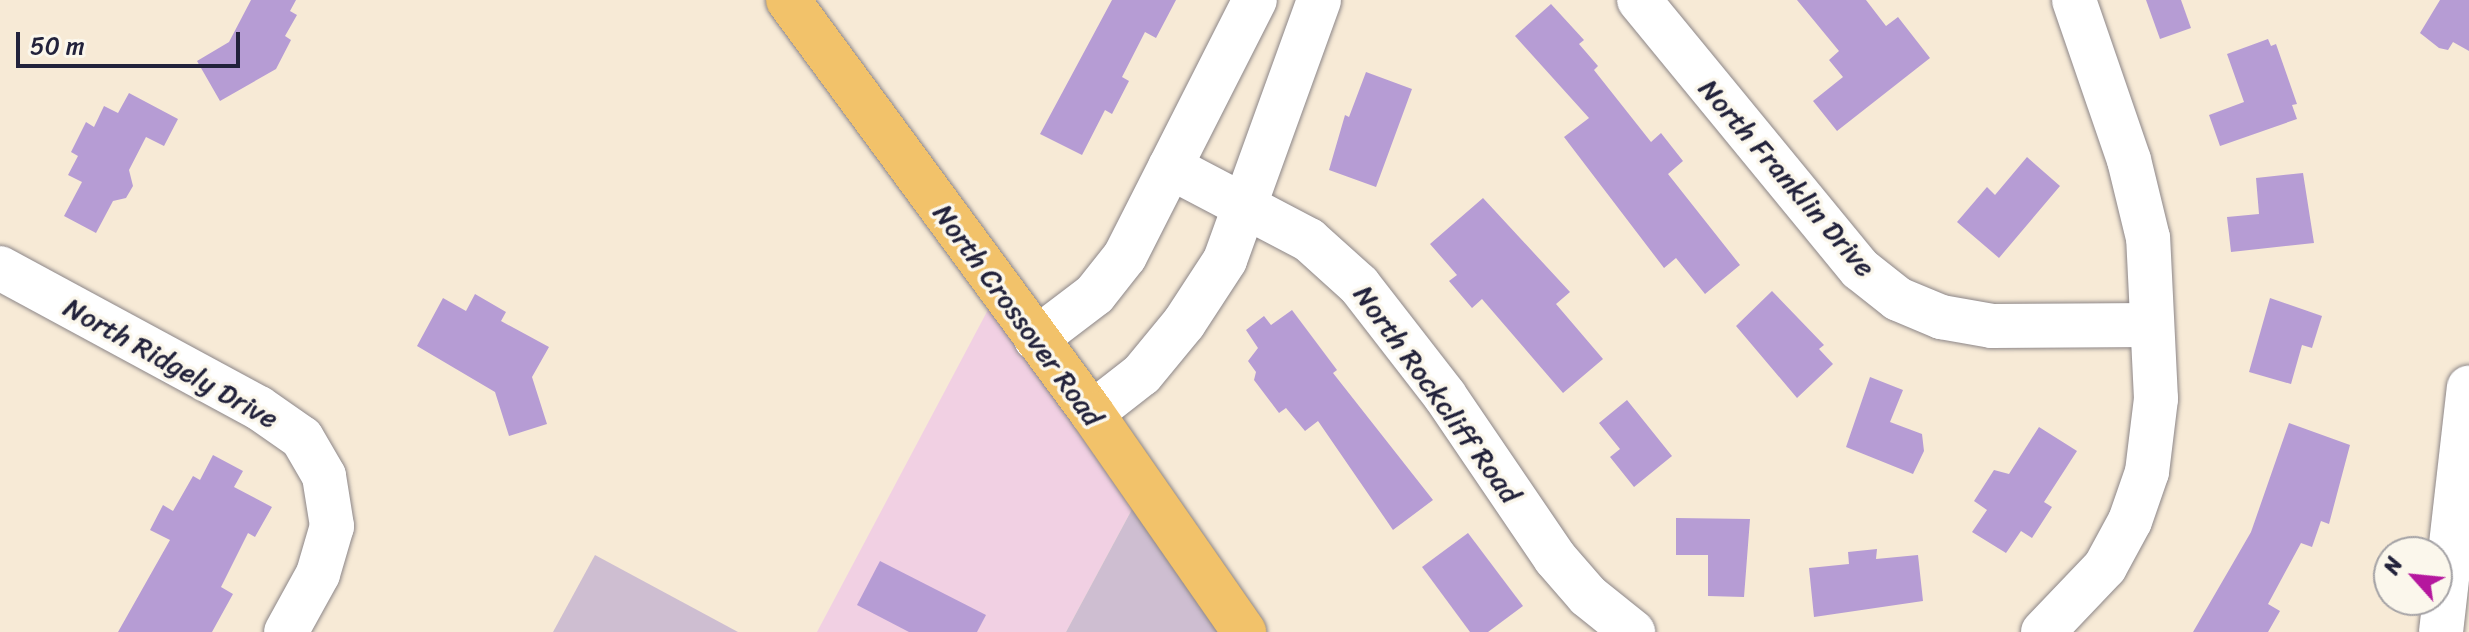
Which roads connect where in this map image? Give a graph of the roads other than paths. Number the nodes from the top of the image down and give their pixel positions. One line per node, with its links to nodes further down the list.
1 (788, 0): 10 (main road, North Crossover Road)
2 (1255, 0): 6 (street)
3 (1319, 0): 7 (street)
4 (1639, 0): 9 (street, North Franklin Drive)
5 (2074, 0): 9 (street)
6 (1170, 167): 7 (street, North Rockcliff Road); 10 (street)
7 (1246, 207): 12 (street); 15 (street, North Rockcliff Road)
8 (0, 268): 13 (street, North Ridgely Drive)
9 (2152, 325): 16 (street)
10 (1036, 339): 12 (main road, North Crossover Road)
11 (2469, 388): 17 (street)
12 (1092, 413): 14 (main road, North Crossover Road)
13 (286, 632)
14 (1244, 632)
15 (1633, 632)
16 (2043, 632)
17 (2441, 632)

